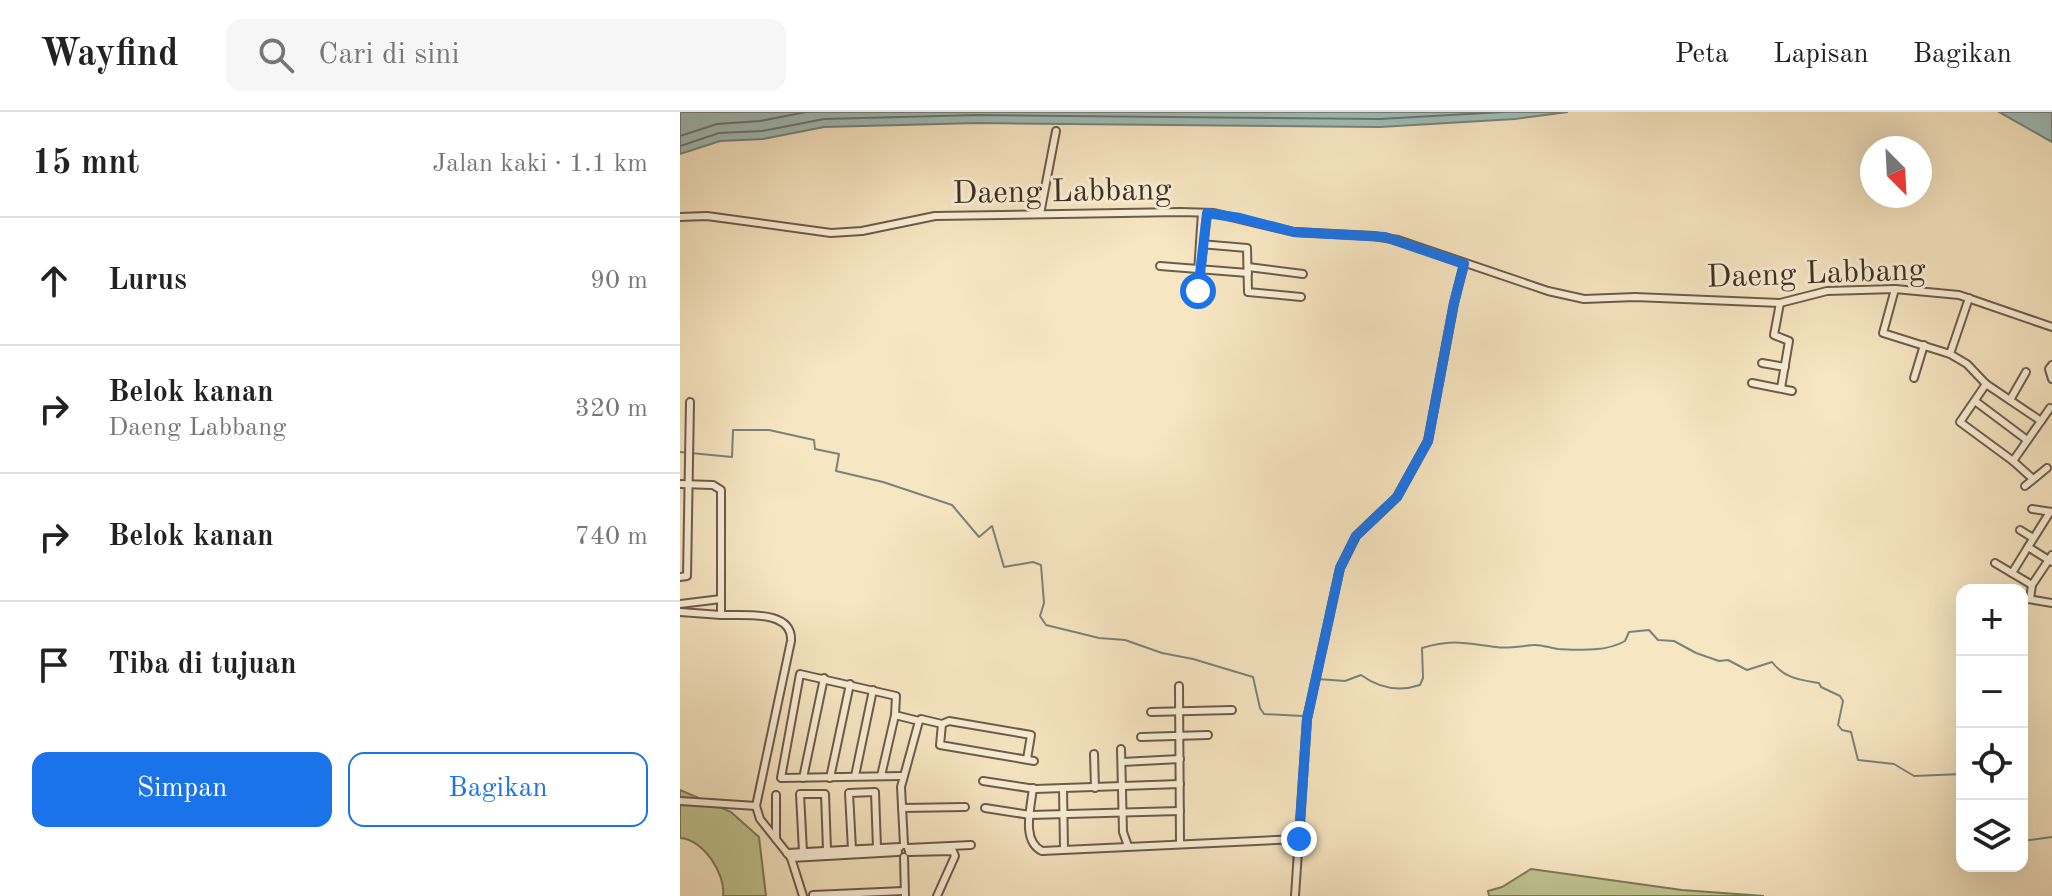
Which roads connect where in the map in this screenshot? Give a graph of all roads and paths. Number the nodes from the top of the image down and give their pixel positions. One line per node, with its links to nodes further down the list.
1 (1056, 131): 3 (street)
2 (1204, 213): 3 (street, Daeng Labbang); 5 (street); 6 (street, Daeng Labbang)
3 (1040, 214): 4 (street, Daeng Labbang)
4 (680, 217)
5 (1202, 244): 8 (street); 9 (street)
6 (1464, 264): 15 (street, Daeng Labbang); 107 (street)
7 (1160, 266): 9 (street)
8 (1248, 270): 9 (street); 10 (street); 13 (street)
9 (1199, 271): 12 (street)
10 (1303, 274)
11 (1895, 289): 14 (street, Daeng Labbang); 15 (street, Daeng Labbang); 17 (street)
12 (1198, 291)
13 (1301, 297)
14 (1969, 298): 16 (street, Daeng Labbang); 18 (street)
15 (1780, 303): 21 (street)
16 (2052, 327)
17 (1924, 345): 18 (street); 23 (street)
18 (1950, 354): 26 (street)
19 (1762, 363): 21 (street)
20 (2052, 365): 24 (street)
21 (1785, 367): 27 (street)
22 (2026, 372): 29 (street)
23 (1914, 378)
24 (2052, 379)
25 (1752, 383): 27 (street)
26 (1986, 384): 29 (street); 30 (street)
27 (1781, 388): 28 (street)
28 (1792, 391)
29 (2010, 400): 35 (street)
30 (1975, 401): 36 (street); 39 (street)
31 (690, 402): 34 (street)
32 (2050, 408): 35 (street)
33 (680, 411): 34 (street)
34 (690, 411): 38 (street)
35 (2041, 421): 36 (street)
36 (2027, 440): 39 (street)
37 (680, 461): 38 (street)
38 (689, 461): 43 (street)
39 (2013, 461): 41 (street)
40 (2047, 468): 41 (street)
41 (2033, 479): 44 (street)
42 (680, 484): 43 (street)
43 (689, 484): 47 (street); 58 (street)
44 (2025, 486)
45 (2032, 509): 46 (street)
46 (2051, 512): 49 (street)
47 (684, 516): 54 (street)
48 (2020, 530): 49 (street)
49 (2033, 538): 50 (street)
50 (2028, 547): 51 (street); 53 (street)
51 (2051, 559): 56 (street)
52 (1995, 563): 53 (street)
53 (2012, 573): 56 (street)
54 (683, 577): 55 (street)
55 (687, 585)
56 (2032, 585): 57 (street)
57 (2028, 594)
58 (721, 599): 61 (street); 63 (street)
59 (2028, 600): 60 (street)
60 (2052, 603)
61 (680, 604)
62 (680, 612): 63 (street)
63 (721, 615): 96 (street)
64 (824, 678): 65 (street); 86 (street); 86 (street)
65 (850, 684): 67 (street); 87 (street)
66 (1179, 686): 69 (street)
67 (873, 690): 71 (street); 83 (street)
68 (1232, 710): 69 (street)
69 (1179, 711): 70 (street); 74 (street)
70 (1151, 712)
71 (895, 715): 72 (street); 84 (street)
72 (919, 721): 73 (street); 85 (street)
73 (942, 724): 77 (street); 77 (street)
74 (1179, 735): 75 (street); 76 (street); 81 (street)
75 (1208, 735)
76 (1141, 737)
77 (940, 745): 80 (street)
78 (1121, 749): 82 (street)
79 (1094, 754): 92 (street)
80 (938, 755)
81 (1180, 759): 82 (street); 89 (street)
82 (1122, 762): 90 (street)
83 (855, 776): 84 (street); 87 (street)
84 (881, 776): 85 (street)
85 (902, 776): 98 (street)
86 (803, 778): 87 (street)
87 (830, 778)
88 (983, 781): 91 (street)
89 (1180, 784): 90 (street); 100 (street)
90 (1122, 787): 92 (street); 101 (street)
91 (1033, 788): 93 (street); 103 (street)
92 (1095, 788): 93 (street)
93 (1063, 789): 102 (street)
94 (776, 795): 105 (street)
95 (680, 801): 96 (street)
96 (756, 806): 104 (street)
97 (965, 807): 98 (street)
98 (902, 808): 115 (street)
99 (985, 808): 103 (street)
100 (1180, 811): 101 (street); 108 (street)
101 (1123, 812): 102 (street); 110 (street)
102 (1063, 814): 103 (street); 113 (street)
103 (1030, 815): 113 (street)
104 (765, 825): 105 (street); 106 (street)
105 (776, 826): 106 (street)
106 (776, 839): 117 (street)
107 (1299, 839): 108 (street); 122 (street)
108 (1180, 844): 110 (street)
109 (971, 845): 115 (street)
110 (1128, 846): 113 (street)
111 (877, 848): 112 (street); 112 (street); 115 (street)
112 (852, 849): 114 (street)
113 (1064, 849)
114 (827, 850): 116 (street); 116 (street)
115 (904, 850): 117 (street); 118 (street); 121 (street)
116 (803, 852): 117 (street)
117 (789, 855): 120 (street)
118 (904, 894): 119 (street)
119 (813, 895)
120 (803, 896)
121 (937, 896)
122 (1295, 896)

